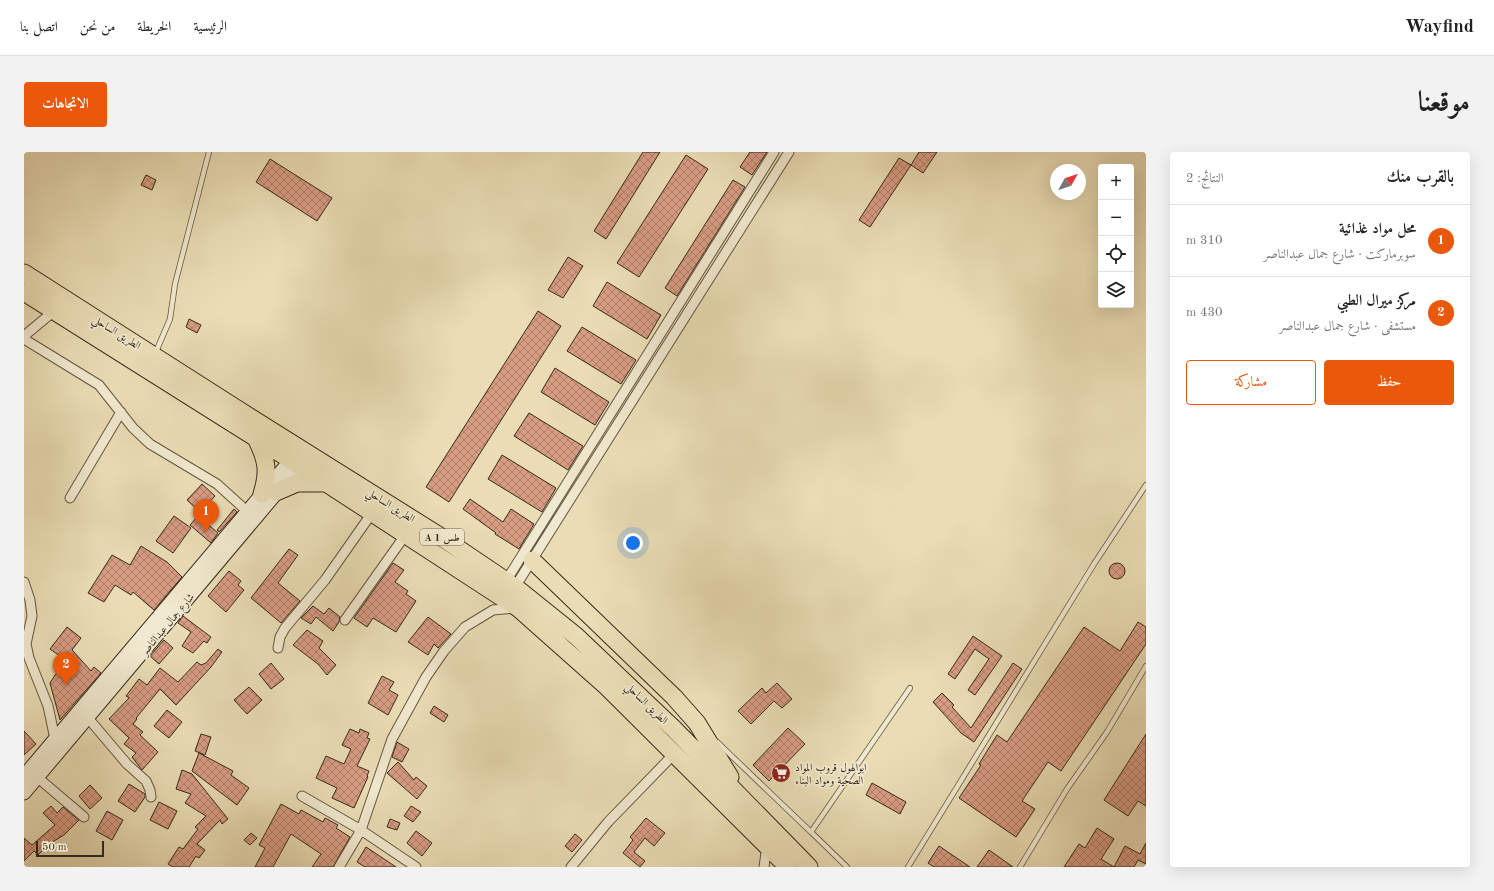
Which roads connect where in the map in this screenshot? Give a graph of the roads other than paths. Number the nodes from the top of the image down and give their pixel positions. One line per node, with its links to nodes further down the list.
1 (209, 152): 11 (lane)
2 (789, 152): 4 (street)
3 (773, 154): 4 (street); 8 (street)
4 (783, 162): 9 (street)
5 (24, 273): 11 (highway, الطريق الساحلي / A 1 طس)
6 (24, 292): 7 (highway, الطريق الساحلي / A 1 طس)
7 (54, 311): 10 (street); 13 (highway, الطريق الساحلي / A 1 طس)
8 (671, 319): 9 (street); 24 (street)
9 (680, 324): 22 (street)
10 (25, 341): 12 (street)
11 (154, 355): 14 (highway, الطريق الساحلي / A 1 طس)
12 (121, 412): 18 (street); 19 (street)
13 (258, 440): 14 (highway, الطريق الساحلي / A 1 طس); 17 (highway)
14 (300, 457): 15 (highway, الطريق الساحلي / A 1 طس); 17 (main road, شارع جمال عبدالناصر); 24 (highway, الطريق الساحلي / A 1 طس)
15 (326, 483): 17 (highway); 20 (highway, الطريق الساحلي / A 1 طس)
16 (1146, 485): 51 (lane)
17 (269, 493): 19 (main road, شارع جمال عبدالناصر); 30 (main road, شارع جمال عبدالناصر)
18 (70, 498)
19 (248, 512): 32 (main road, شارع جمال عبدالناصر)
20 (372, 513): 21 (highway, الطريق الساحلي / A 1 طس); 27 (street)
21 (406, 534): 25 (highway, الطريق الساحلي / A 1 طس); 26 (street)
22 (532, 560): 24 (street); 31 (highway)
23 (24, 582): 32 (street)
24 (510, 584): 39 (highway, الطريق الساحلي / A 1 طس)
25 (518, 608): 33 (highway, الطريق الساحلي / A 1 طس); 41 (street)
26 (345, 620)
27 (278, 648)
28 (1146, 666): 52 (lane)
29 (910, 688): 42 (lane)
30 (88, 718): 35 (main road, شارع جمال عبدالناصر); 38 (street)
31 (697, 723): 39 (highway); 42 (lane)
32 (55, 740): 34 (main road, شارع جمال عبدالناصر)
33 (674, 754): 43 (highway, الطريق الساحلي / A 1 طس); 46 (street)
34 (24, 776)
35 (37, 777): 36 (main road, شارع جمال عبدالناصر); 40 (street)
36 (24, 792)
37 (302, 796): 41 (street)
38 (151, 797)
39 (748, 806): 49 (highway, الطريق الساحلي / A 1 طس)
40 (84, 817)
41 (361, 830): 44 (street); 45 (street)
42 (811, 832): 50 (lane)
43 (775, 856): 47 (street); 48 (highway, الطريق الساحلي / A 1 طس)
44 (339, 867)
45 (416, 867)
46 (571, 867)
47 (764, 867)
48 (788, 867)
49 (809, 867)
50 (847, 867)
51 (908, 867)
52 (1020, 867)

